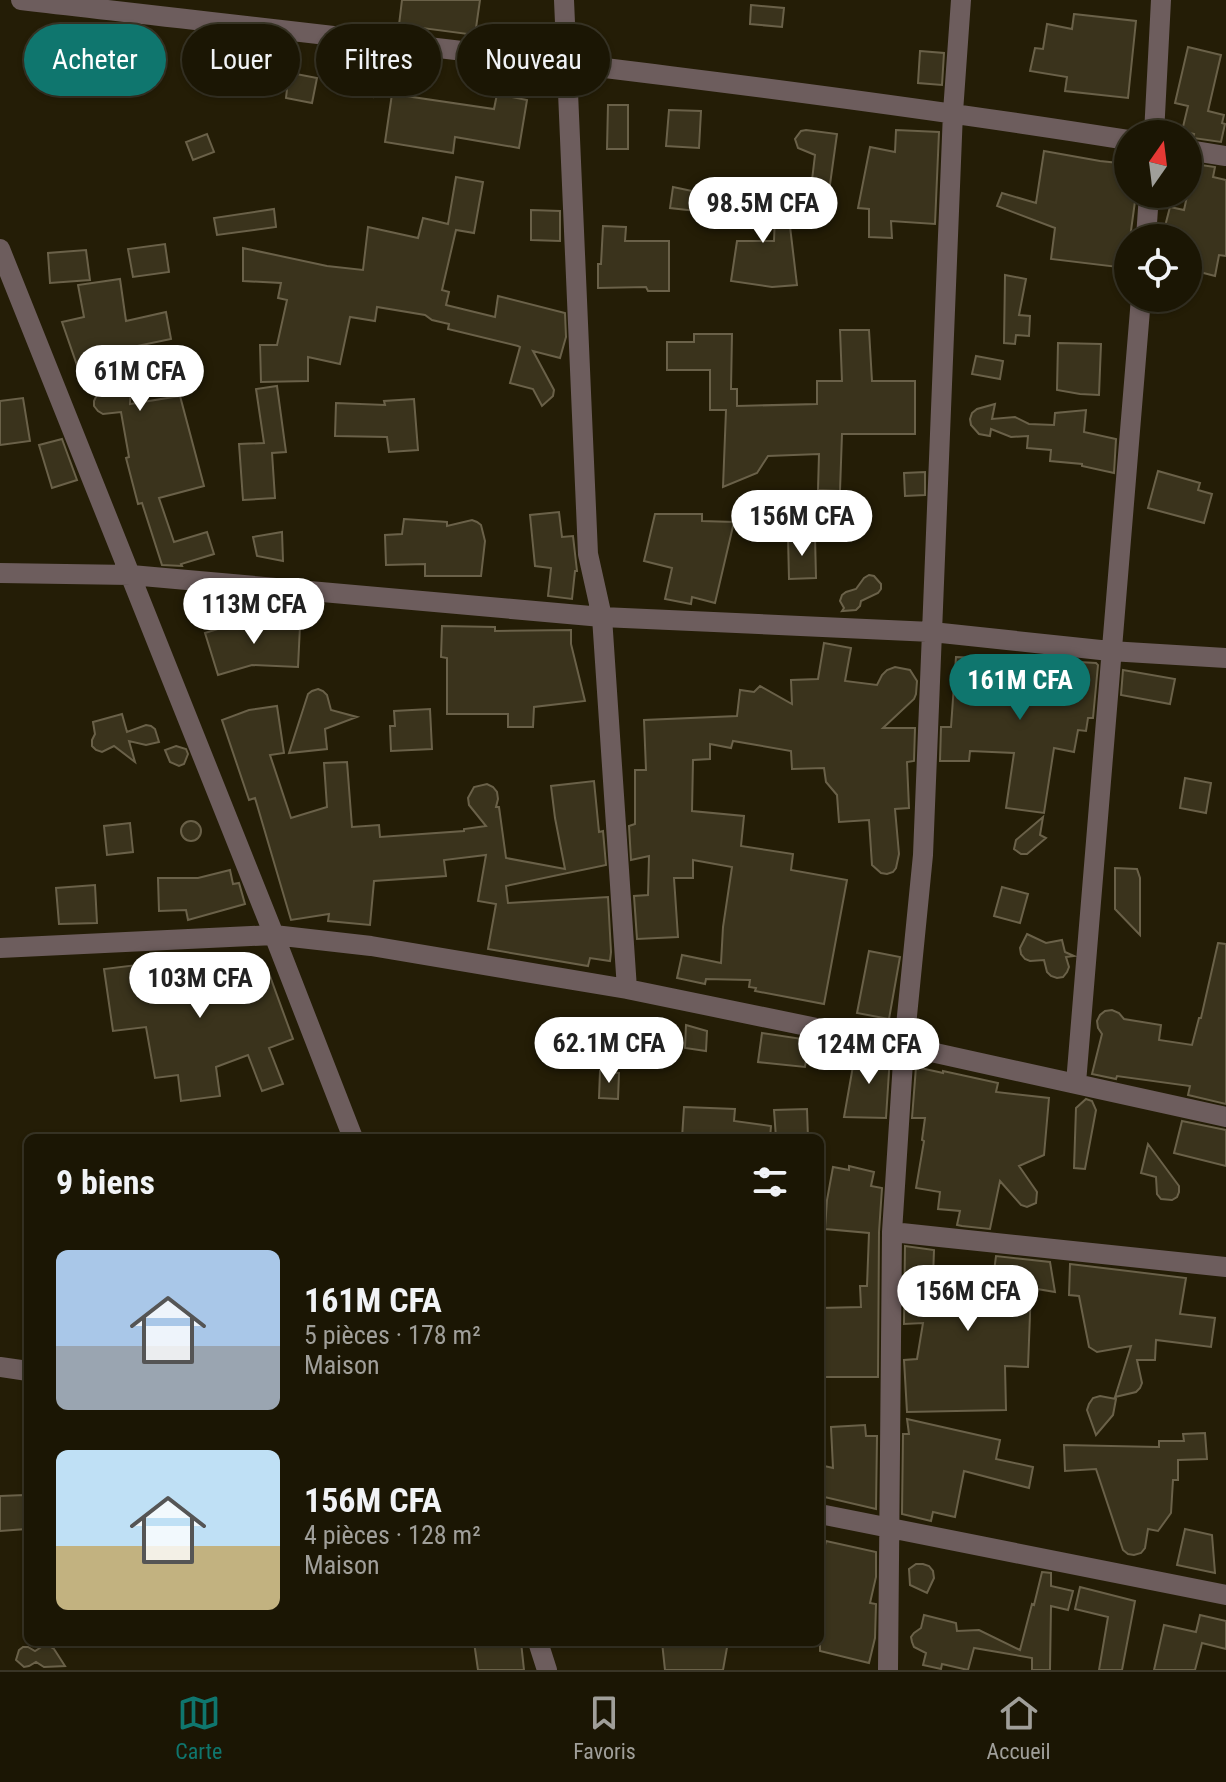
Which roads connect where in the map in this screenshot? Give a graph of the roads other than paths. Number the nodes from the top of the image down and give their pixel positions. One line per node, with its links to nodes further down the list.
1 (21, 0): 6 (street)
2 (564, 0): 5 (street)
3 (961, 0): 9 (street)
4 (1161, 0): 10 (street)
5 (565, 24)
6 (457, 50)
7 (610, 69): 9 (street)
8 (567, 96): 18 (street)
9 (953, 112): 11 (street); 19 (street)
10 (1155, 120)
11 (1114, 138)
12 (1202, 152): 13 (street)
13 (1226, 156)
14 (0, 249): 17 (street)
15 (1140, 312): 20 (street)
16 (0, 573): 17 (street)
17 (131, 575): 18 (street); 22 (street)
18 (602, 617): 19 (street); 24 (street)
19 (932, 632): 20 (street); 25 (street)
20 (1110, 651): 21 (street); 26 (street)
21 (1226, 658)
22 (274, 935): 23 (street); 24 (street); 28 (street)
23 (0, 948)
24 (627, 989): 25 (street)
25 (904, 1046): 26 (street); 29 (street)
26 (1076, 1083): 27 (street)
27 (1226, 1117)
28 (351, 1134)
29 (892, 1232): 30 (street); 34 (street)
30 (1226, 1267)
31 (0, 1367): 32 (street)
32 (24, 1370)
33 (824, 1515): 34 (street)
34 (890, 1528): 35 (street); 38 (street)
35 (1226, 1595)
36 (539, 1646): 37 (street)
37 (547, 1670)
38 (888, 1670)

